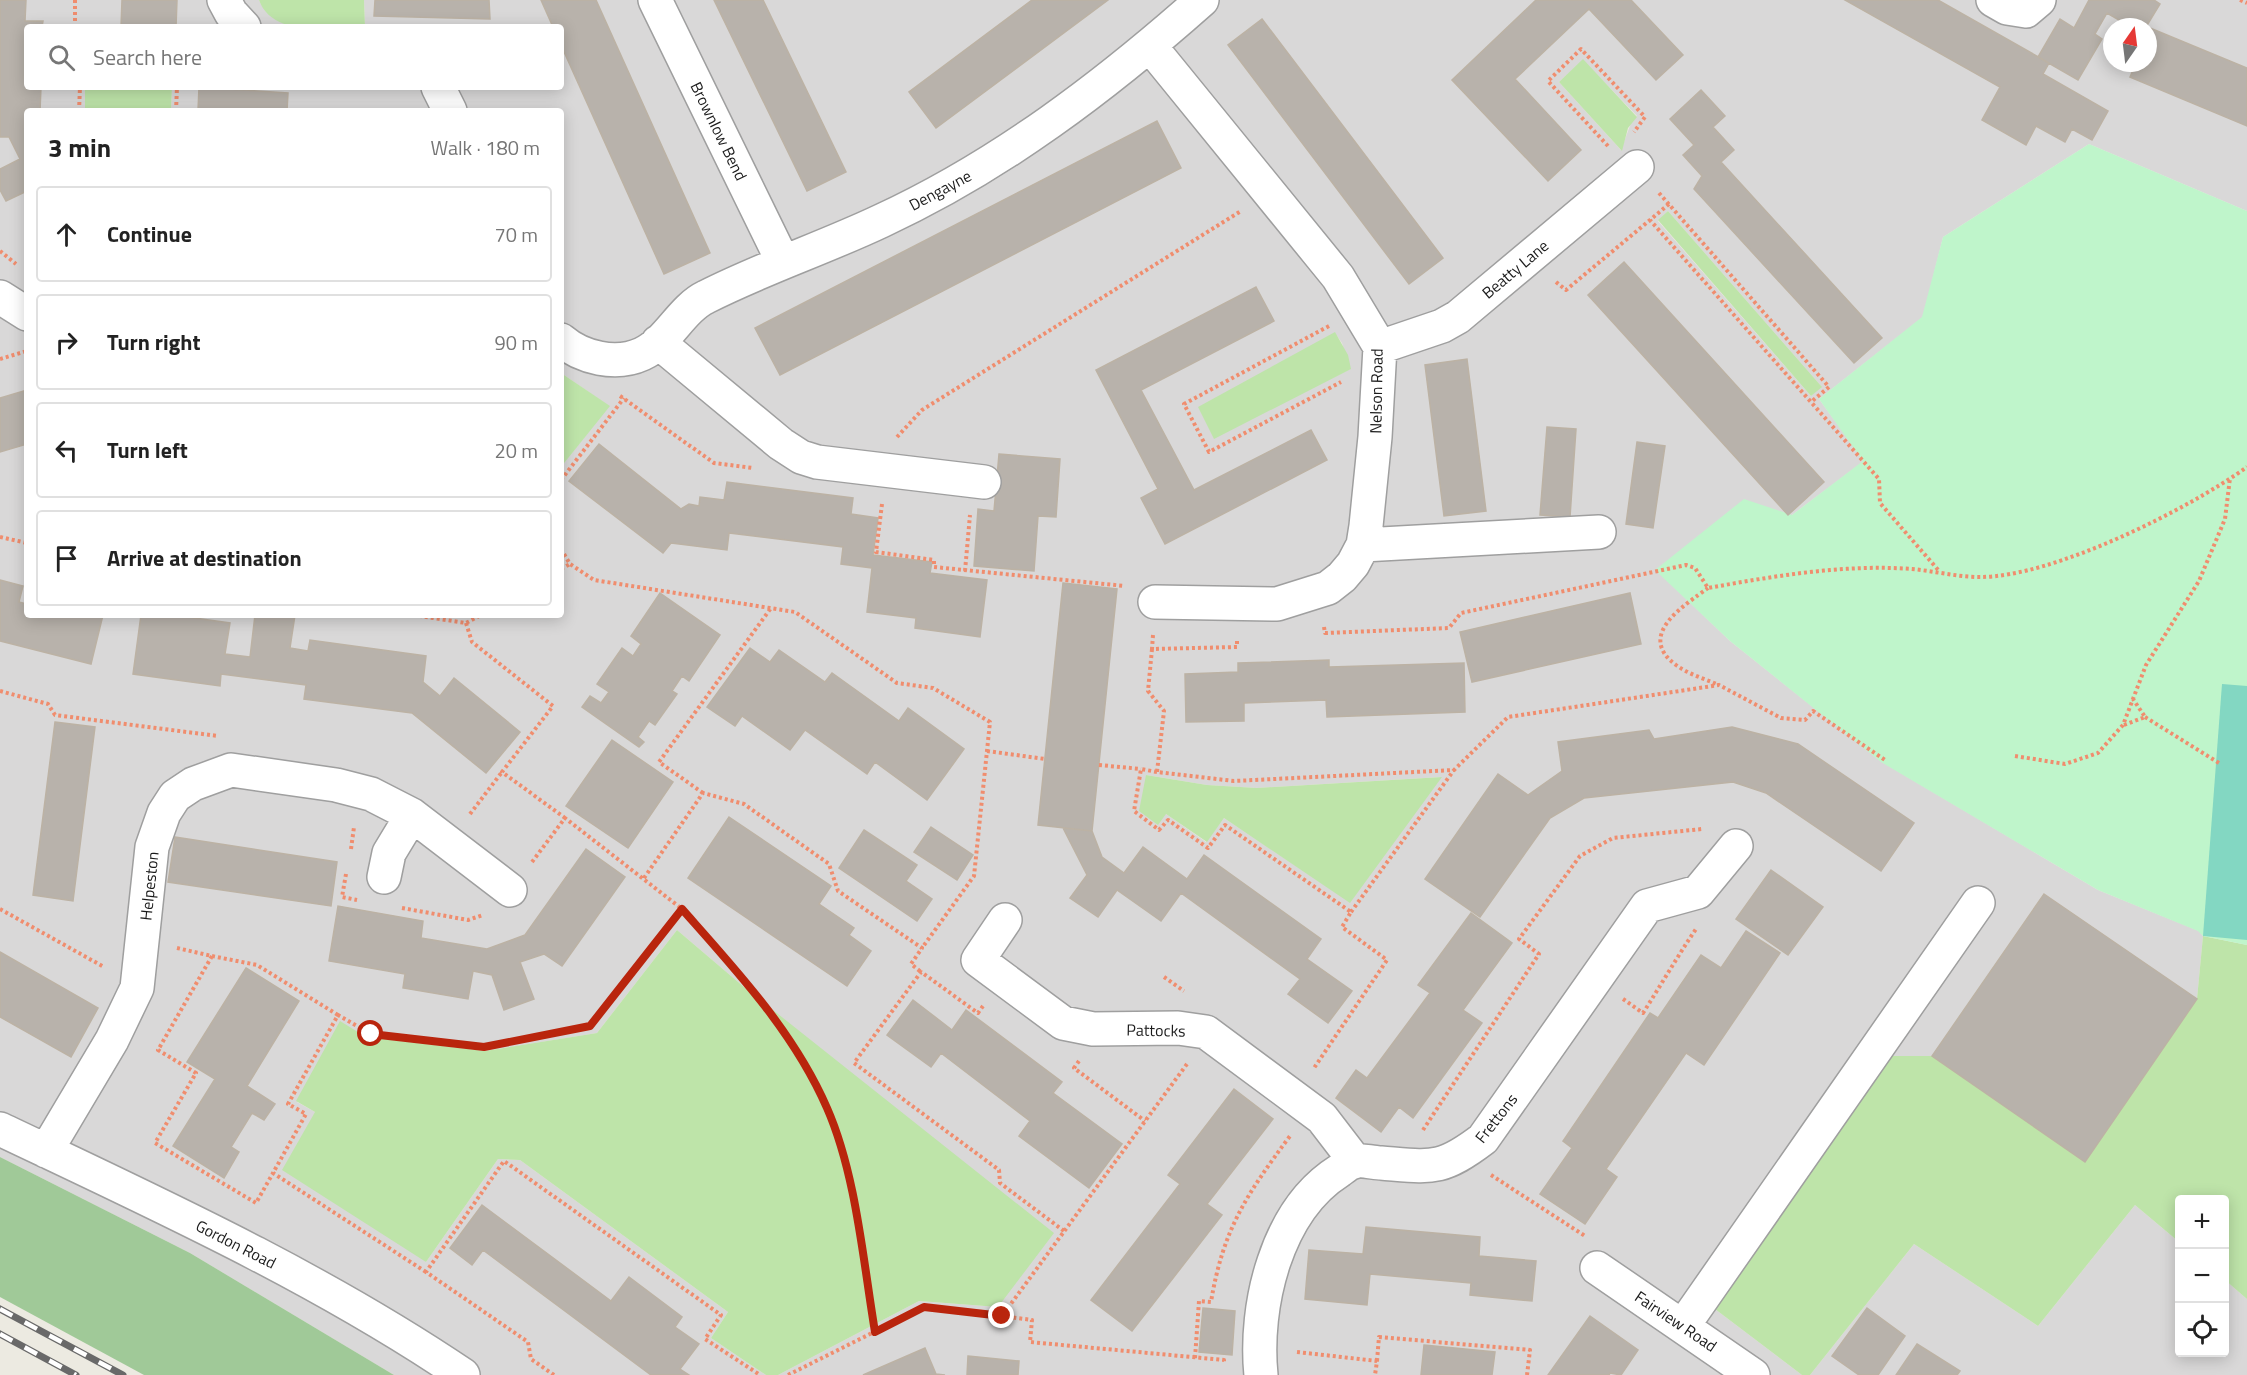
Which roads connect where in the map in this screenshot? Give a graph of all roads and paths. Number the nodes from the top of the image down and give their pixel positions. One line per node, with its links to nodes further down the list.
1 (75, 0): 9 (path)
2 (224, 0): 10 (street)
3 (655, 0): 22 (street, Brownlow Bend)
4 (1202, 0): 11 (street, Dengayne)
5 (1993, 0): 6 (street)
6 (2039, 0)
7 (2240, 0): 8 (path)
8 (2247, 3)
9 (75, 24)
10 (241, 24)
11 (1150, 46): 22 (street, Dengayne); 29 (street, Nelson Road)
12 (80, 90): 15 (path)
13 (177, 90): 16 (path)
14 (440, 90): 17 (street)
15 (79, 108)
16 (176, 108)
17 (448, 108)
18 (1632, 161): 18 (path); 19 (path); 29 (street, Beatty Lane)
19 (1669, 204): 34 (path); 34 (path)
20 (1246, 208): 35 (path)
21 (0, 251): 23 (path)
22 (783, 262): 28 (street, Dengayne)
23 (21, 266)
24 (0, 297): 25 (street)
25 (24, 312)
26 (1340, 320): 32 (path)
27 (564, 342): 28 (street, Dengayne)
28 (658, 342): 38 (street)
29 (1380, 347): 42 (street, Nelson Road)
30 (24, 352): 31 (path)
31 (0, 359)
32 (1347, 380)
33 (624, 398): 36 (path)
34 (1811, 402): 47 (path)
35 (907, 440)
36 (564, 476)
37 (2230, 478): 56 (path)
38 (984, 483): 46 (path)
39 (1599, 532): 42 (street)
40 (0, 537): 41 (path)
41 (24, 542)
42 (1363, 545): 49 (street, Nelson Road)
43 (564, 554): 44 (path)
44 (570, 564): 45 (path); 50 (path)
45 (564, 567)
46 (965, 571)
47 (1940, 573)
48 (1708, 588): 55 (path)
49 (1155, 602)
50 (771, 608): 59 (path); 68 (path)
51 (433, 618): 53 (path)
52 (475, 618): 53 (path)
53 (466, 623): 70 (path)
54 (1152, 649): 67 (path)
55 (1719, 685): 62 (path); 66 (path)
56 (2133, 699): 57 (path); 58 (path)
57 (2145, 717): 58 (path); 63 (path)
58 (2123, 725): 60 (path)
59 (987, 751): 61 (path); 86 (path)
60 (2015, 756)
61 (1045, 759)
62 (1885, 760)
63 (2219, 763)
64 (1099, 765): 65 (path)
65 (1141, 769): 67 (path); 82 (path)
66 (1454, 770): 67 (path); 82 (path)
67 (1157, 772)
68 (703, 793): 75 (path); 86 (path)
69 (412, 815): 76 (street); 77 (street, Helpeston); 102 (street, Helpeston)
70 (565, 818): 75 (path); 77 (path)
71 (356, 820): 73 (path)
72 (1736, 846): 101 (path); 103 (street, Frettons)
73 (350, 853)
74 (348, 864): 76 (path)
75 (644, 878): 81 (path)
76 (375, 889)
77 (510, 890): 79 (path)
78 (1978, 903): 110 (street)
79 (400, 908)
80 (0, 909): 89 (path)
81 (682, 909): 94 (path); 111 (path)
82 (1351, 912): 97 (path)
83 (1005, 920): 103 (street, Pattocks)
84 (1703, 920): 91 (path)
85 (168, 946): 87 (path)
86 (922, 948): 88 (path)
87 (212, 956): 94 (path); 105 (path)
88 (921, 972): 93 (path); 106 (path)
89 (115, 973)
90 (1164, 977): 92 (path)
91 (1620, 997)
92 (1193, 998)
93 (988, 999)
94 (338, 1015): 105 (path)
95 (1082, 1058): 98 (path)
96 (1190, 1060): 98 (path)
97 (1311, 1072)
98 (1145, 1121): 106 (path)
99 (1298, 1126): 113 (path)
100 (0, 1129): 102 (street, Gordon Road)
101 (1420, 1134)
102 (46, 1151): 116 (street, Gordon Road)
103 (1355, 1161): 120 (street)
104 (1482, 1169): 107 (path)
105 (273, 1173): 108 (path)
106 (1064, 1231): 109 (path)
107 (1593, 1253): 110 (street, Fairview Road)
108 (426, 1272): 117 (path); 118 (path)
109 (1002, 1316): 111 (path); 113 (path)
110 (1683, 1326): 123 (street, Fairview Road)
111 (875, 1332): 119 (path)
112 (1298, 1343): 114 (path)
113 (1195, 1358): 115 (path)
114 (1377, 1361): 121 (path); 122 (path)
115 (1224, 1368)
116 (463, 1375)
117 (554, 1375)
118 (760, 1375)
119 (789, 1375)
120 (1261, 1375)
121 (1375, 1375)
122 (1527, 1375)
123 (1753, 1375)

